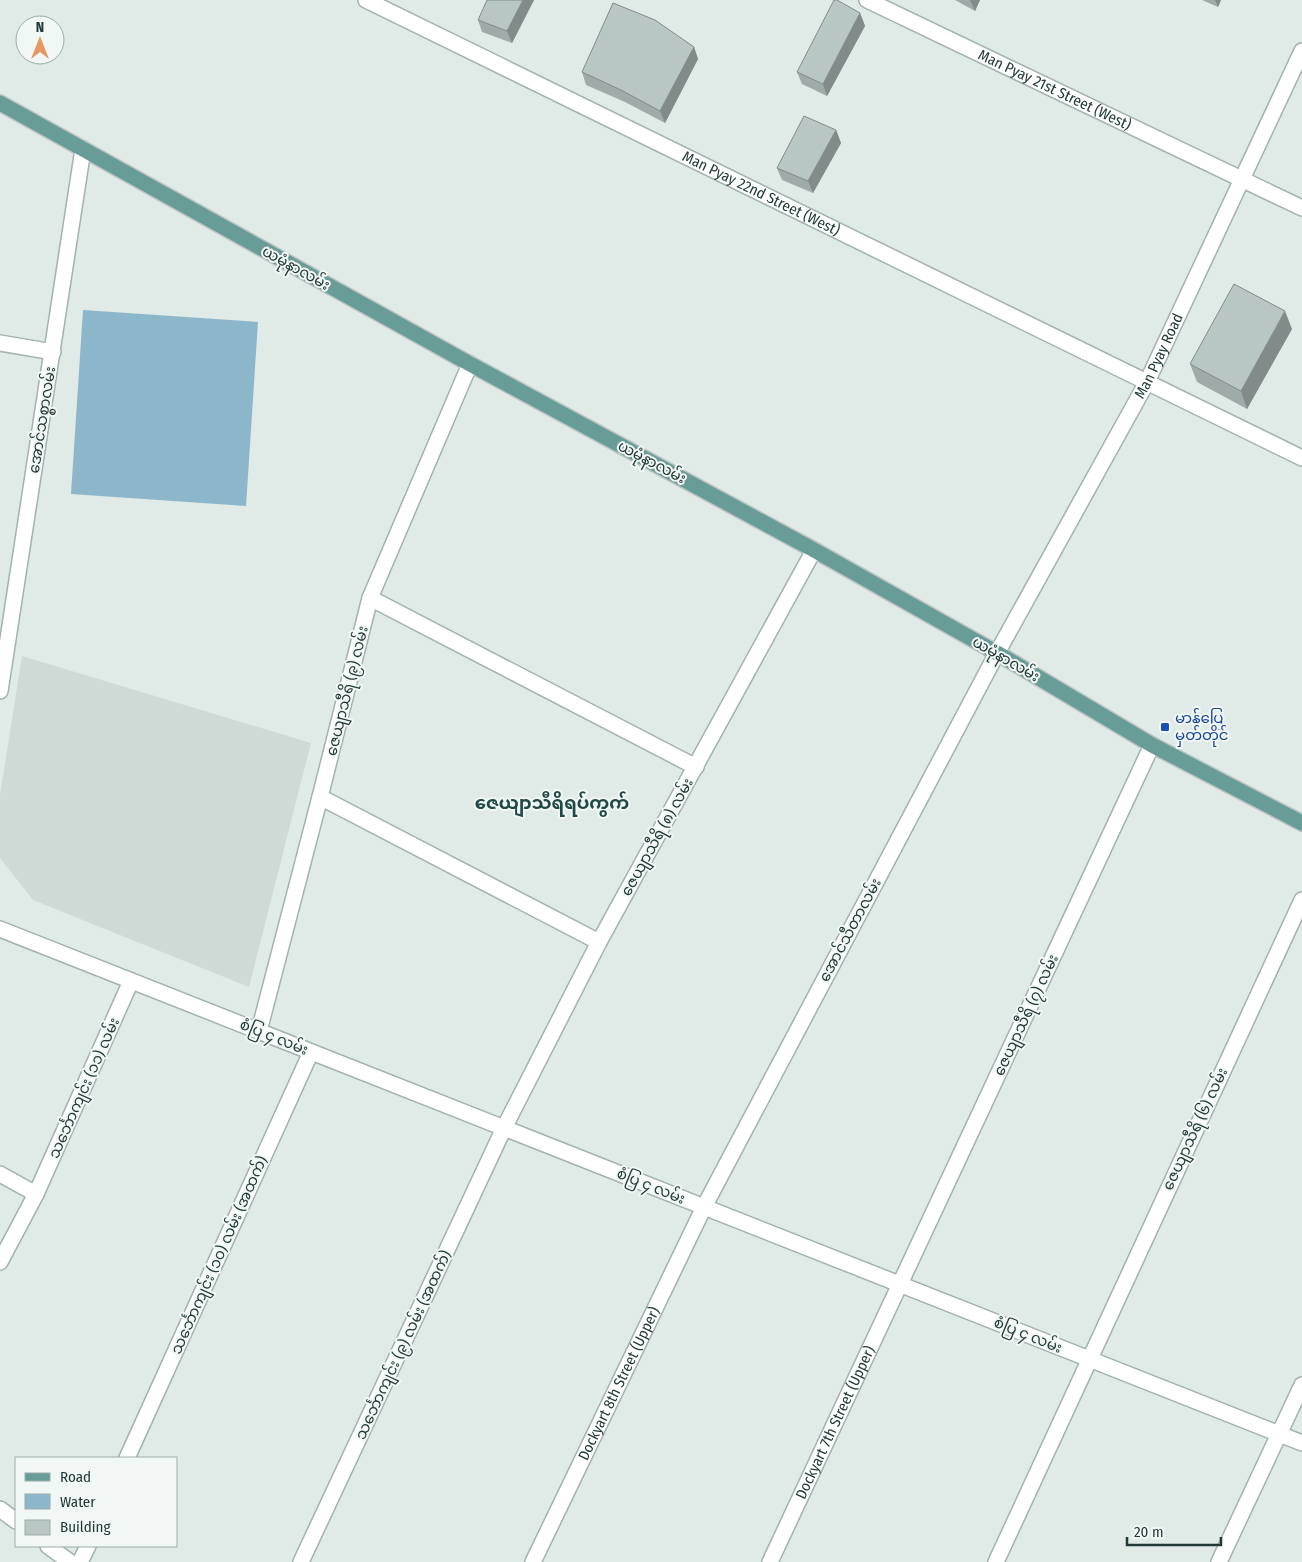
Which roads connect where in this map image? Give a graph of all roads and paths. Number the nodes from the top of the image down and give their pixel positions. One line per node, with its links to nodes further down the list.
1 (867, 0): 6 (street, Man Pyay 21st Street (West))
2 (371, 2): 11 (street, Man Pyay 22nd Street (West))
3 (1302, 51): 6 (street, Man Pyay Road)
4 (0, 104): 5 (main road, ယမုံနာလမ်း)
5 (82, 149): 9 (street, အောင်သစ္စာလမ်း); 10 (main road, ယမုံနာလမ်း)
6 (1242, 179): 7 (street, Man Pyay 21st Street (West)); 11 (street, Man Pyay Road)
7 (1302, 208)
8 (0, 343): 9 (street)
9 (53, 352): 16 (street, အောင်သစ္စာလမ်း)
10 (470, 364): 13 (main road, ယမုံနာလမ်း); 14 (street, ဇေယျာသီရိ (၉) လမ်း)
11 (1147, 382): 12 (street, Man Pyay 22nd Street (West)); 15 (street, Man Pyay Road)
12 (1302, 458)
13 (814, 550): 15 (main road, ယမုံနာလမ်း); 18 (street, ဇေယျာသီရိ (၈) လမ်း)
14 (370, 598): 18 (street); 19 (street, ဇေယျာသီရိ (၉) လမ်း)
15 (997, 653): 17 (main road, ယမုံနာလမ်း); 30 (street, အောင်သီတာလမ်း)
16 (0, 691)
17 (1152, 745): 20 (main road, ယမုံနာလမ်း); 32 (street, ဇေယျာသီရိ (၇) လမ်း)
18 (696, 767): 23 (street, ဇေယျာသီရိ (၈) လမ်း)
19 (320, 797): 23 (street); 25 (street, ဇေယျာသီရိ (၉) လမ်း)
20 (1302, 823)
21 (1302, 900): 33 (street, ဇေယျာသီရိ (၆) လမ်း)
22 (0, 928): 24 (street, စံပြ ၄ လမ်း)
23 (599, 942): 27 (street, ဇေယျာသီရိ (၈) လမ်း)
24 (131, 980): 25 (street, စံပြ ၄ လမ်း); 29 (street, သင်္ဘောကျင်း (၁၁) လမ်း)
25 (259, 1031): 26 (street, စံပြ ၄ လမ်း)
26 (311, 1052): 27 (street, စံပြ ၄ လမ်း); 37 (street, သင်္ဘောကျင်း (၁၀) လမ်း (အထက်))
27 (504, 1128): 30 (street, စံပြ ၄ လမ်း); 44 (street, သင်္ဘောကျင်း (၉) လမ်း (အထက်))
28 (0, 1174): 29 (street)
29 (36, 1194): 31 (street, သင်္ဘောကျင်း (၁၁) လမ်း)
30 (704, 1207): 32 (street, စံပြ ၄ လမ်း); 45 (street, Dockyart 8th Street (Upper))
31 (0, 1262)
32 (900, 1284): 33 (street, စံပြ ၄ လမ်း); 46 (street, Dockyart 7th Street (Upper))
33 (1089, 1359): 35 (street, စံပြ ၄ လမ်း); 47 (street, ဇေယျာသီရိ (၆) လမ်း)
34 (1302, 1385): 35 (street)
35 (1279, 1434): 36 (street, စံပြ ၄ လမ်း); 48 (street)
36 (1302, 1443)
37 (127, 1457)
38 (0, 1509): 39 (street)
39 (15, 1521)
40 (49, 1547): 42 (street)
41 (88, 1547): 43 (street)
42 (70, 1562)
43 (80, 1562)
44 (301, 1562)
45 (533, 1562)
46 (770, 1562)
47 (996, 1562)
48 (1219, 1562)

